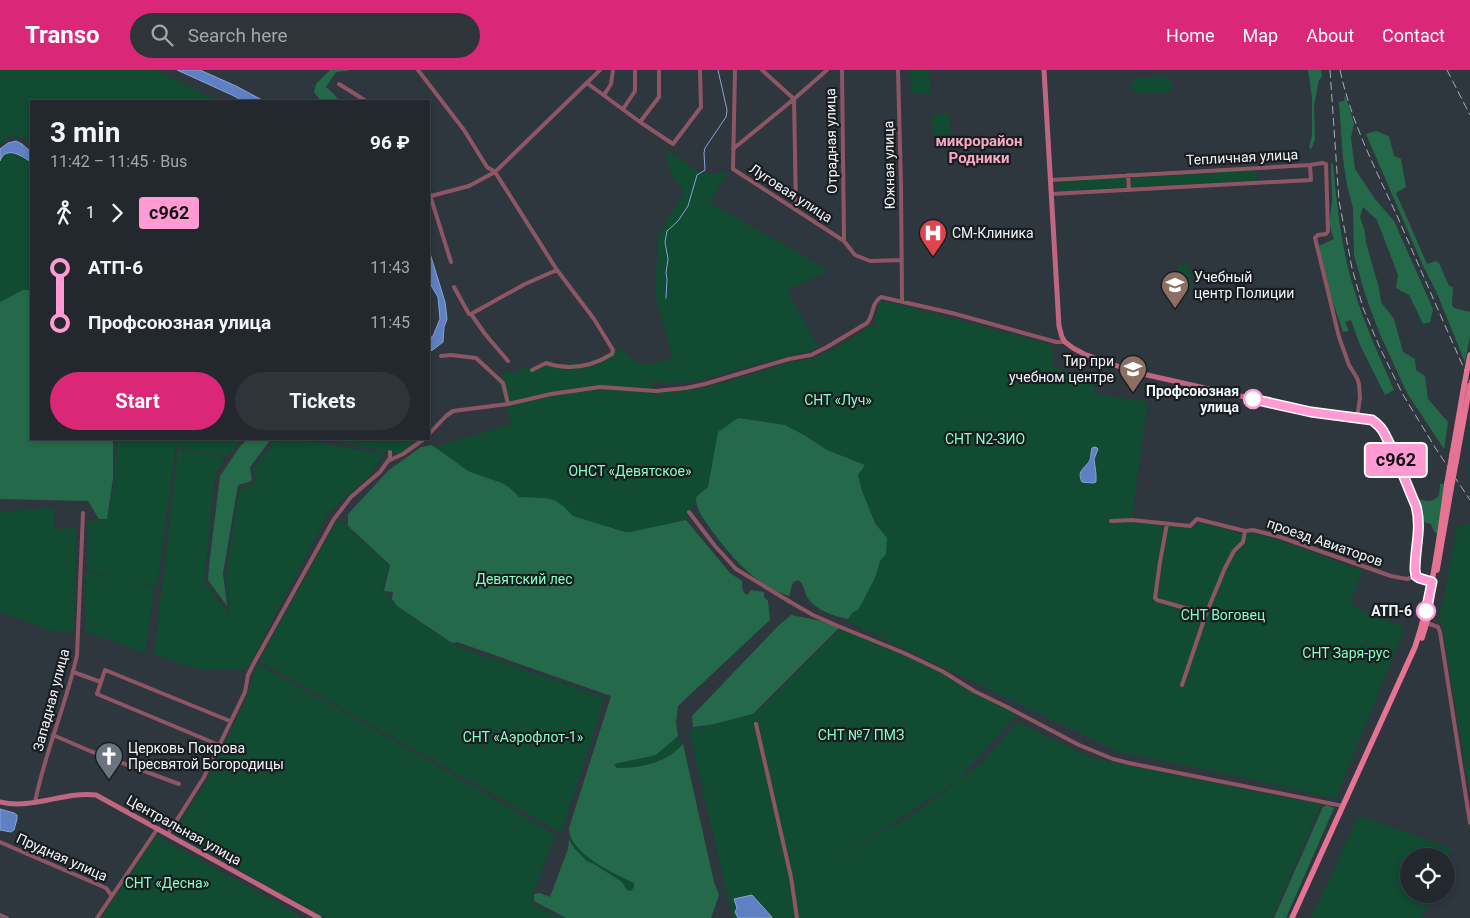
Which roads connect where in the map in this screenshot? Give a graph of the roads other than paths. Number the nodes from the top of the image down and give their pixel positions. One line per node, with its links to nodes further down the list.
1 (418, 70): 22 (street)
2 (600, 70): 13 (street)
3 (613, 70): 15 (street)
4 (635, 70): 18 (street)
5 (659, 70): 19 (street)
6 (700, 70): 19 (street)
7 (735, 70): 20 (street, Луговая улица)
8 (762, 70): 16 (street)
9 (827, 70): 16 (street)
10 (842, 70): 29 (street, Отрадная улица)
11 (898, 70): 30 (street, Южная улица)
12 (1044, 70): 24 (main road)
13 (587, 82): 15 (street); 22 (street)
14 (339, 84): 17 (street)
15 (604, 95): 18 (street)
16 (794, 99): 20 (street); 28 (street)
17 (364, 100)
18 (622, 109): 19 (street)
19 (640, 122)
20 (733, 149): 28 (street, Луговая улица)
21 (1310, 165): 23 (street, Тепличная улица); 25 (street, Тепличная улица); 43 (street)
22 (495, 172): 26 (street); 32 (street)
23 (1128, 176): 24 (street, Тепличная улица); 25 (street)
24 (1050, 180): 27 (main road)
25 (1129, 190): 27 (street, Тепличная улица)
26 (430, 194): 31 (street)
27 (1051, 194): 36 (main road)
28 (796, 210): 29 (street, Луговая улица)
29 (844, 241): 30 (street, Луговая улица)
30 (902, 260): 34 (street, Южная улица)
31 (451, 262)
32 (556, 270): 35 (street); 40 (street)
33 (454, 287): 35 (street)
34 (902, 301): 36 (street); 42 (street)
35 (472, 314): 39 (street)
36 (1065, 342): 43 (main road)
37 (1470, 355): 41 (main road, bridge)
38 (441, 356): 42 (street)
39 (508, 361)
40 (532, 370)
41 (1467, 386): 54 (main road, bridge); 54 (main road, bridge)
42 (508, 404): 44 (street)
43 (1357, 418): 53 (main road)
44 (430, 433)
45 (423, 440): 47 (street)
46 (390, 452): 47 (street)
47 (388, 461): 60 (street)
48 (690, 512): 67 (street)
49 (82, 513): 57 (street, Западная улица)
50 (1111, 521): 51 (street)
51 (1167, 524): 52 (street, проезд Авиаторов); 55 (street)
52 (1245, 531): 53 (street, проезд Авиаторов); 55 (street)
53 (1416, 576): 54 (main road)
54 (1433, 582): 56 (main road); 67 (main road)
55 (1206, 614): 59 (street)
56 (1427, 623): 67 (main road); 68 (street)
57 (73, 672): 58 (street); 62 (street, Западная улица)
58 (101, 682): 60 (street); 63 (street)
59 (1182, 685)
60 (230, 721): 63 (street)
61 (756, 724): 77 (street)
62 (53, 735): 64 (street); 66 (street, Западная улица)
63 (219, 745): 70 (street)
64 (179, 784)
65 (0, 802): 66 (main road, Центральная улица)
66 (36, 802): 69 (main road, Центральная улица)
67 (1345, 803): 78 (main road)
68 (1470, 823)
69 (158, 828): 70 (main road, Центральная улица); 72 (street)
70 (168, 834): 76 (main road, Центральная улица)
71 (0, 842): 72 (street, Прудная улица)
72 (112, 896): 75 (street)
73 (0, 915): 74 (street)
74 (7, 918)
75 (97, 918)
76 (320, 918)
77 (797, 918)
78 (1294, 918)

